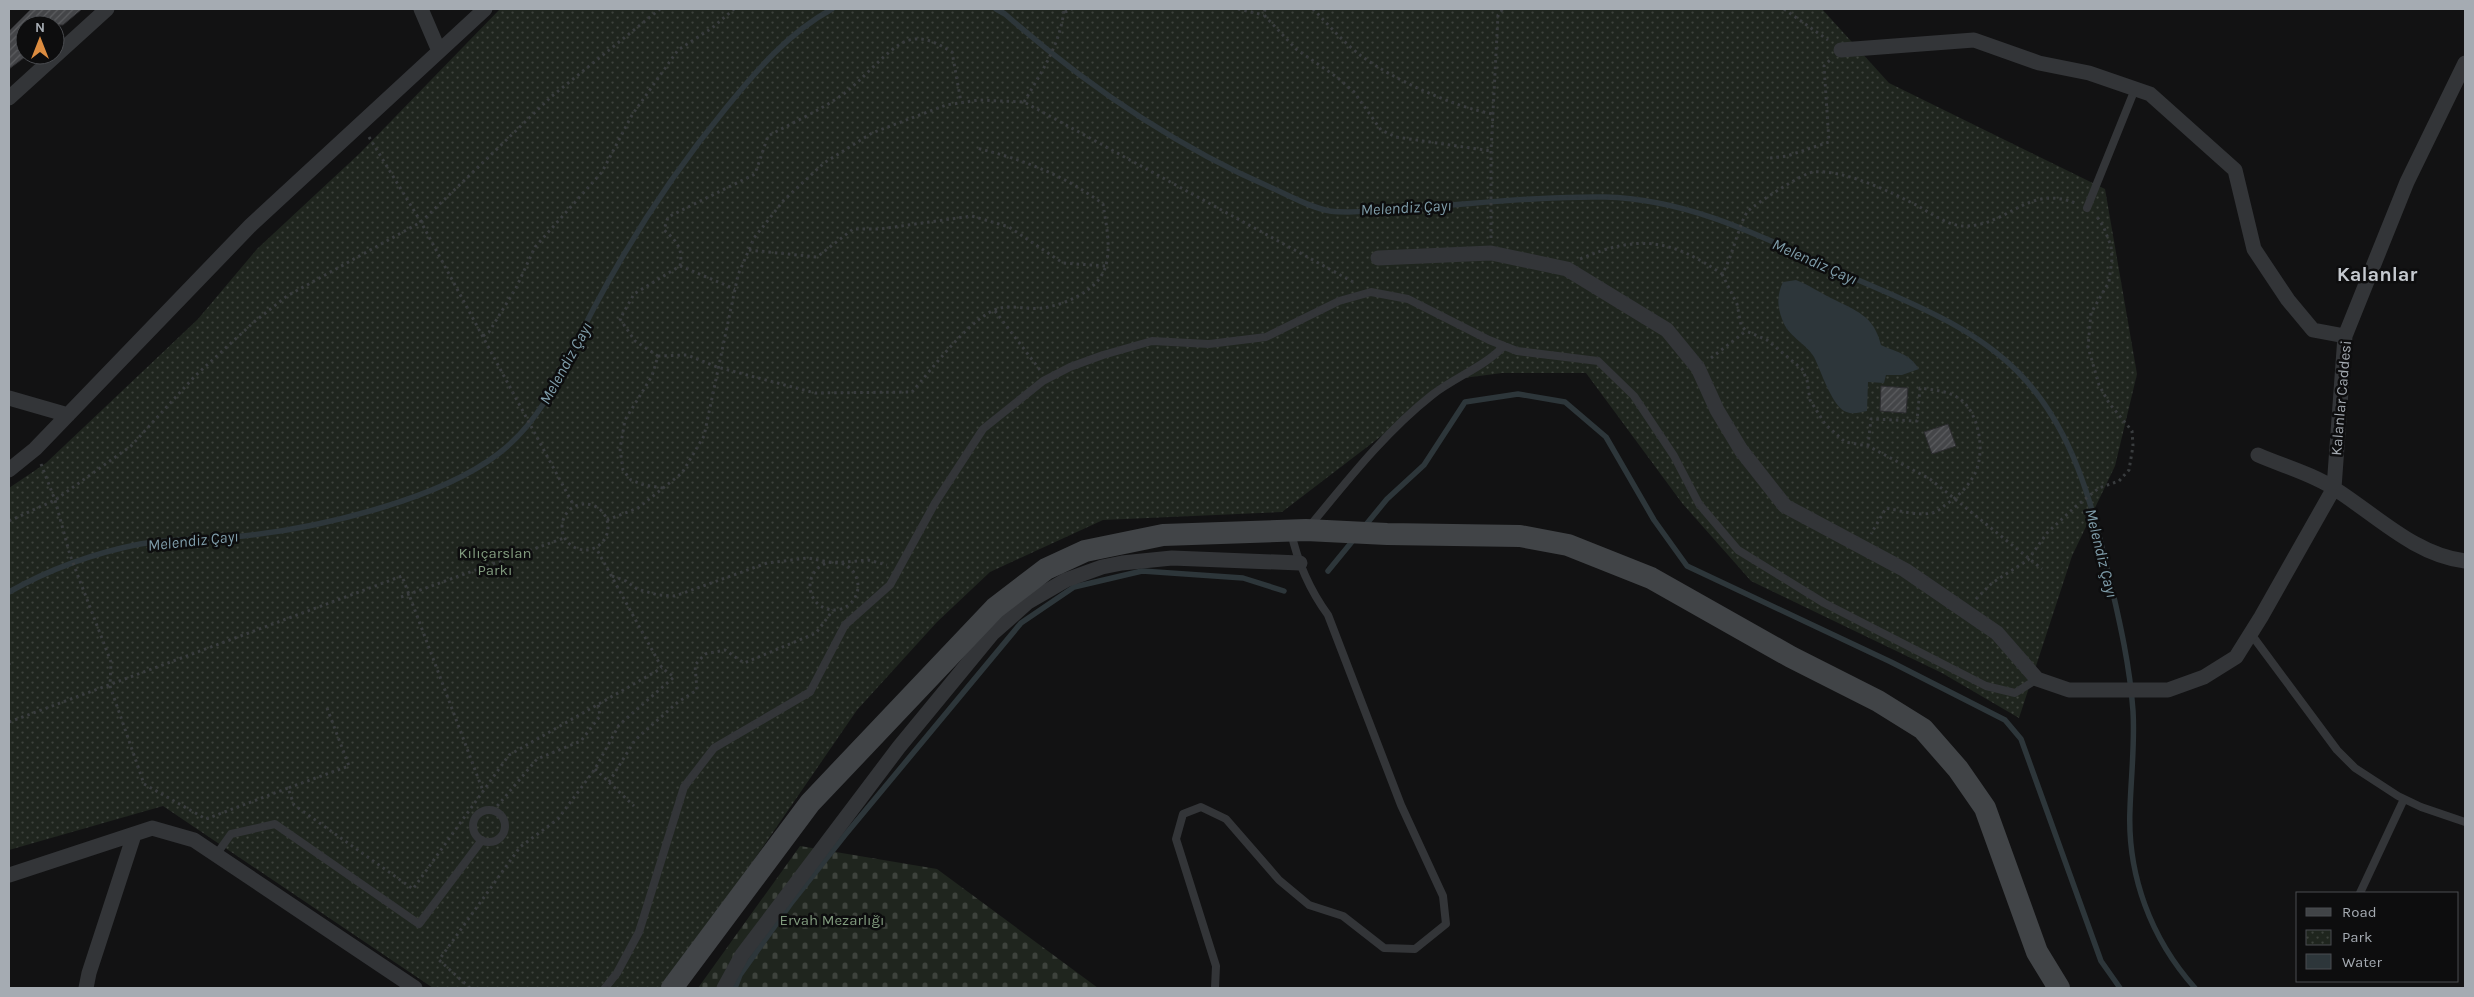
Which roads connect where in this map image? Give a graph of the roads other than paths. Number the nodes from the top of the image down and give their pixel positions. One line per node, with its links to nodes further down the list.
1 (107, 9): 8 (street)
2 (421, 9): 5 (street)
3 (485, 9): 5 (street)
4 (1841, 50): 7 (street)
5 (439, 51): 14 (street)
6 (2465, 63): 11 (street, Kalanlar Caddesi)
7 (2135, 89): 9 (lane); 11 (street)
8 (9, 98)
9 (2087, 208)
10 (1378, 258): 22 (street)
11 (2345, 336): 17 (street, Kalanlar Caddesi)
12 (1504, 346): 18 (lane); 22 (lane); 33 (lane)
13 (9, 398): 14 (street)
14 (68, 415): 16 (street)
15 (2258, 455): 17 (street)
16 (9, 470)
17 (2334, 488): 19 (street); 21 (street, Kalanlar Caddesi)
18 (1299, 530): 20 (lane); 34 (main road); 37 (main road)
19 (2465, 560)
20 (1300, 563): 35 (street); 36 (lane)
21 (2251, 634): 22 (street, Kalanlar Caddesi); 23 (lane)
22 (2037, 679)
23 (2404, 799): 24 (lane); 29 (lane)
24 (2465, 822)
25 (134, 835): 27 (street); 28 (street); 31 (street)
26 (482, 840): 26 (lane); 27 (lane)
27 (216, 855): 30 (street)
28 (9, 875)
29 (2360, 892)
30 (398, 983): 32 (street)
31 (86, 988)
32 (416, 988)
33 (605, 988)
34 (672, 988)
35 (724, 988)
36 (1214, 988)
37 (2059, 988)

